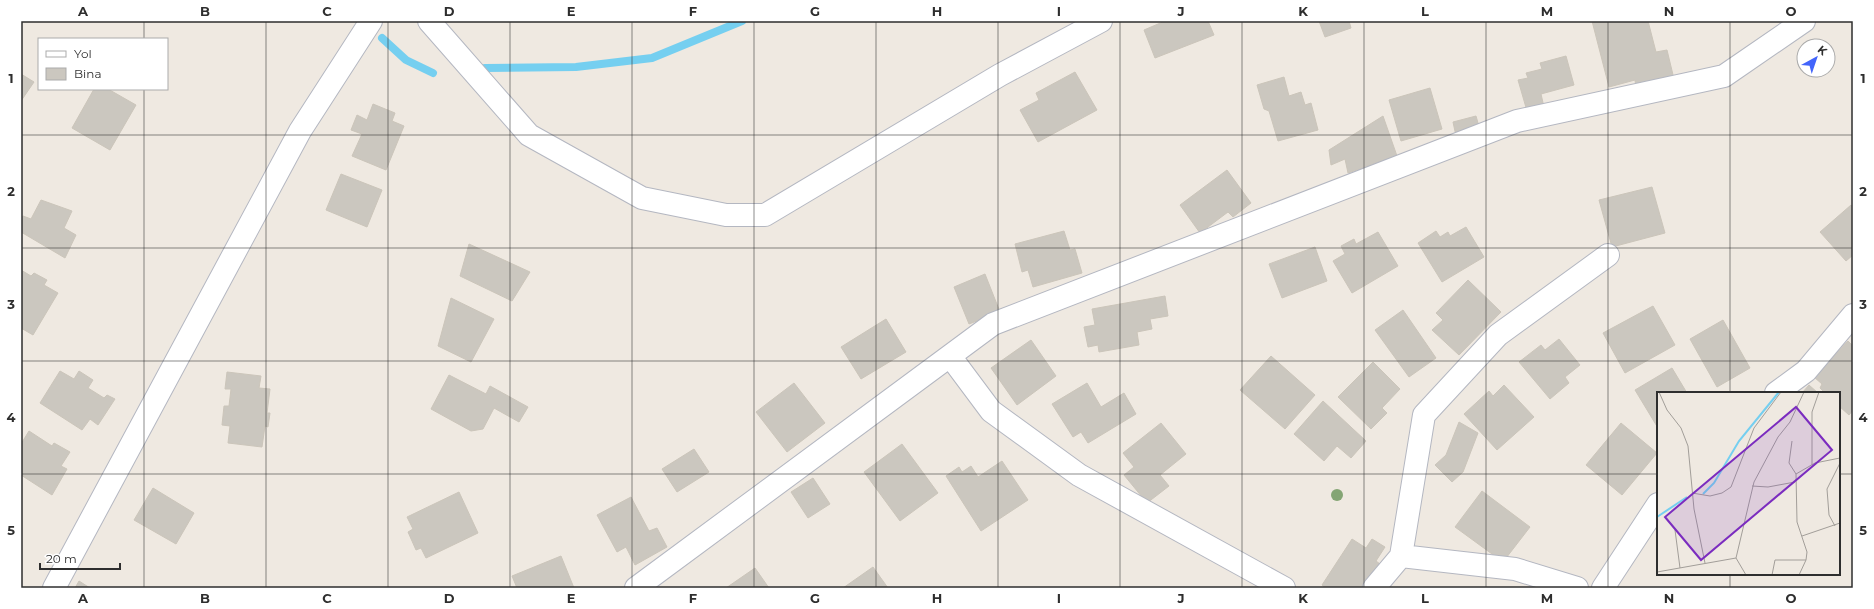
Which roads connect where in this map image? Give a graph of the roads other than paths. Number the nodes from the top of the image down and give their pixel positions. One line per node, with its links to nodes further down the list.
1 (371, 21): 11 (street)
2 (430, 21): 3 (street)
3 (1101, 21)
4 (1804, 21): 7 (street)
5 (1608, 255): 10 (street)
6 (1853, 315): 8 (street)
7 (950, 356): 12 (street); 13 (street)
8 (1777, 392)
9 (1657, 506): 16 (street)
10 (1401, 556): 14 (street); 15 (street)
11 (54, 588)
12 (636, 588)
13 (1284, 588)
14 (1374, 588)
15 (1577, 588)
16 (1603, 588)

